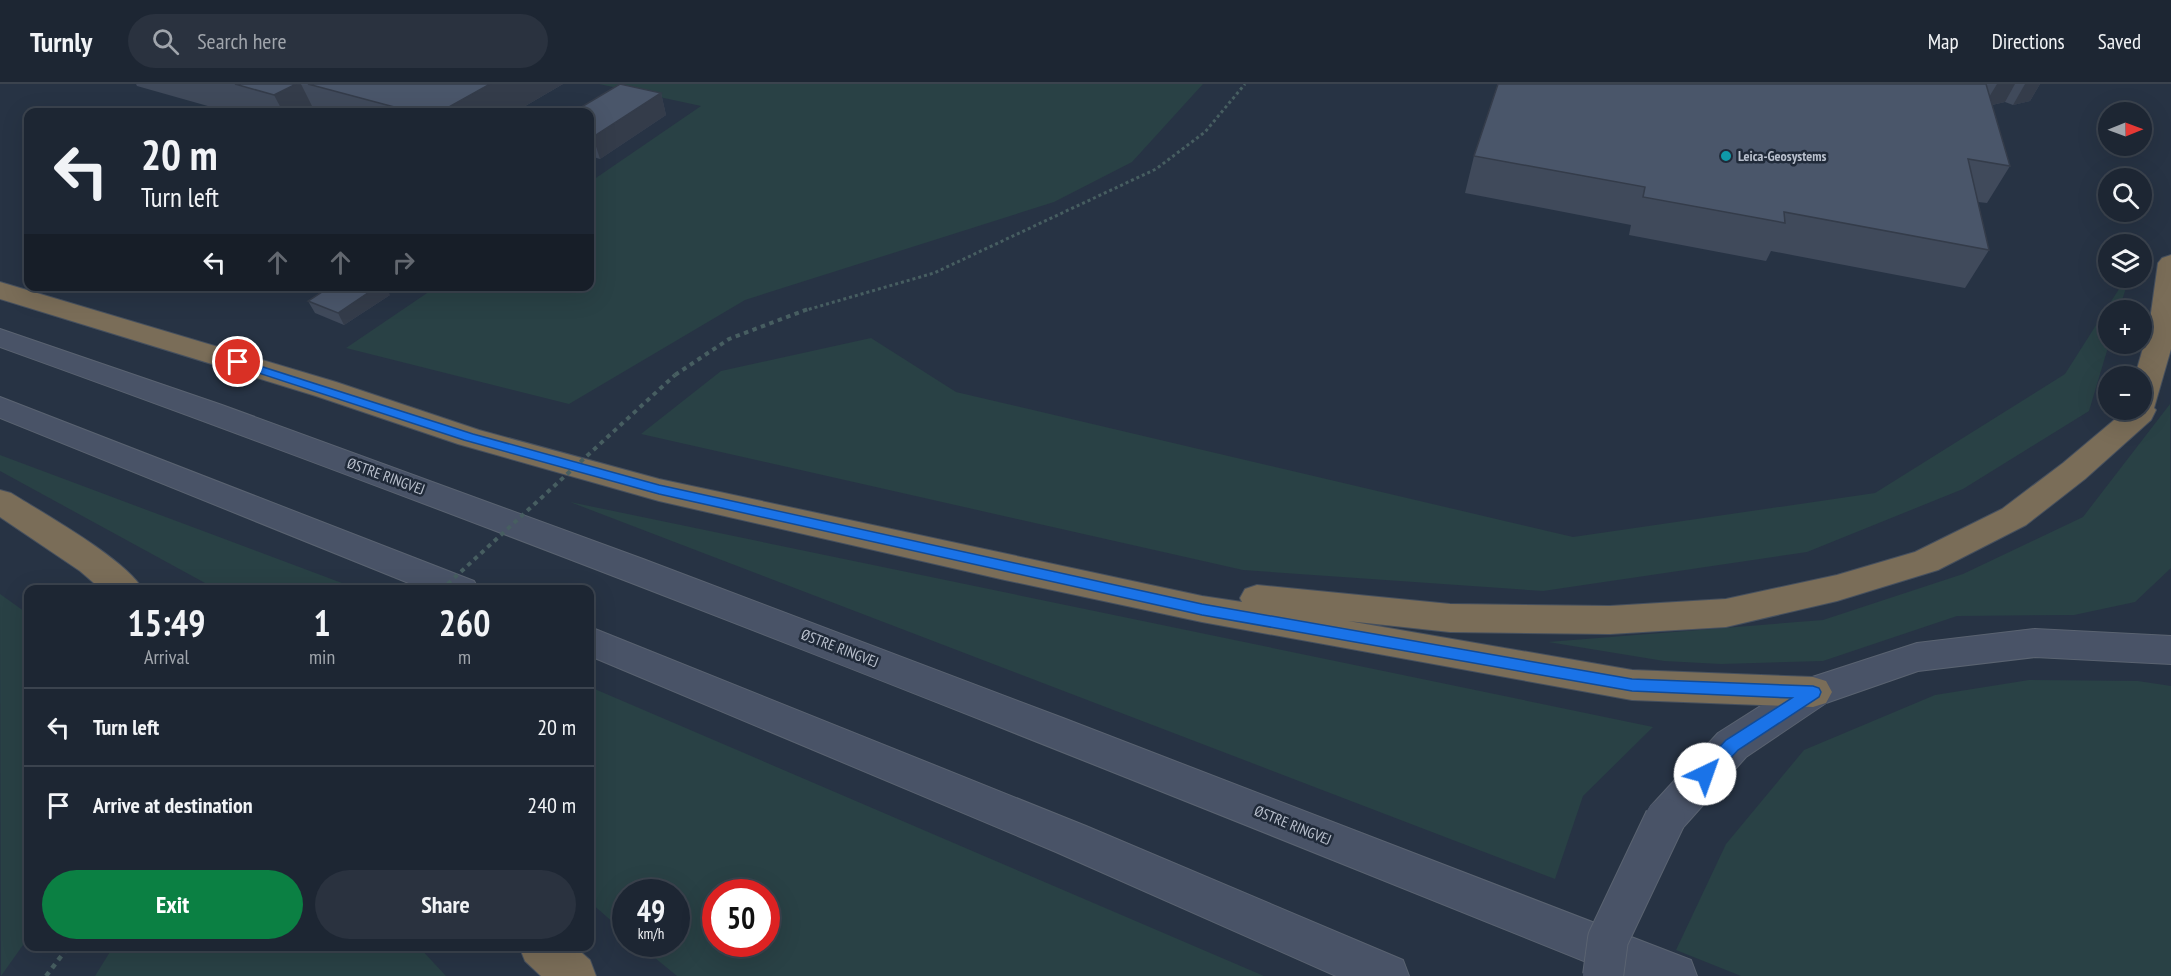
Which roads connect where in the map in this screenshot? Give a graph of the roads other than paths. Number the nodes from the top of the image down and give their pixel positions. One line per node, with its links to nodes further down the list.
1 (2171, 263): 4 (highway)
2 (0, 290): 8 (highway)
3 (0, 337): 18 (main road, ØSTRE RINGVEJ)
4 (2152, 367)
5 (0, 407): 10 (main road)
6 (2132, 420): 8 (highway)
7 (0, 501): 9 (highway)
8 (1005, 567): 13 (highway)
9 (120, 585)
10 (449, 585)
11 (594, 643): 16 (main road)
12 (2170, 649): 13 (main road)
13 (1813, 692): 17 (main road, bridge)
14 (546, 951): 15 (highway)
15 (574, 976)
16 (1387, 976)
17 (1603, 976)
18 (1675, 976)

